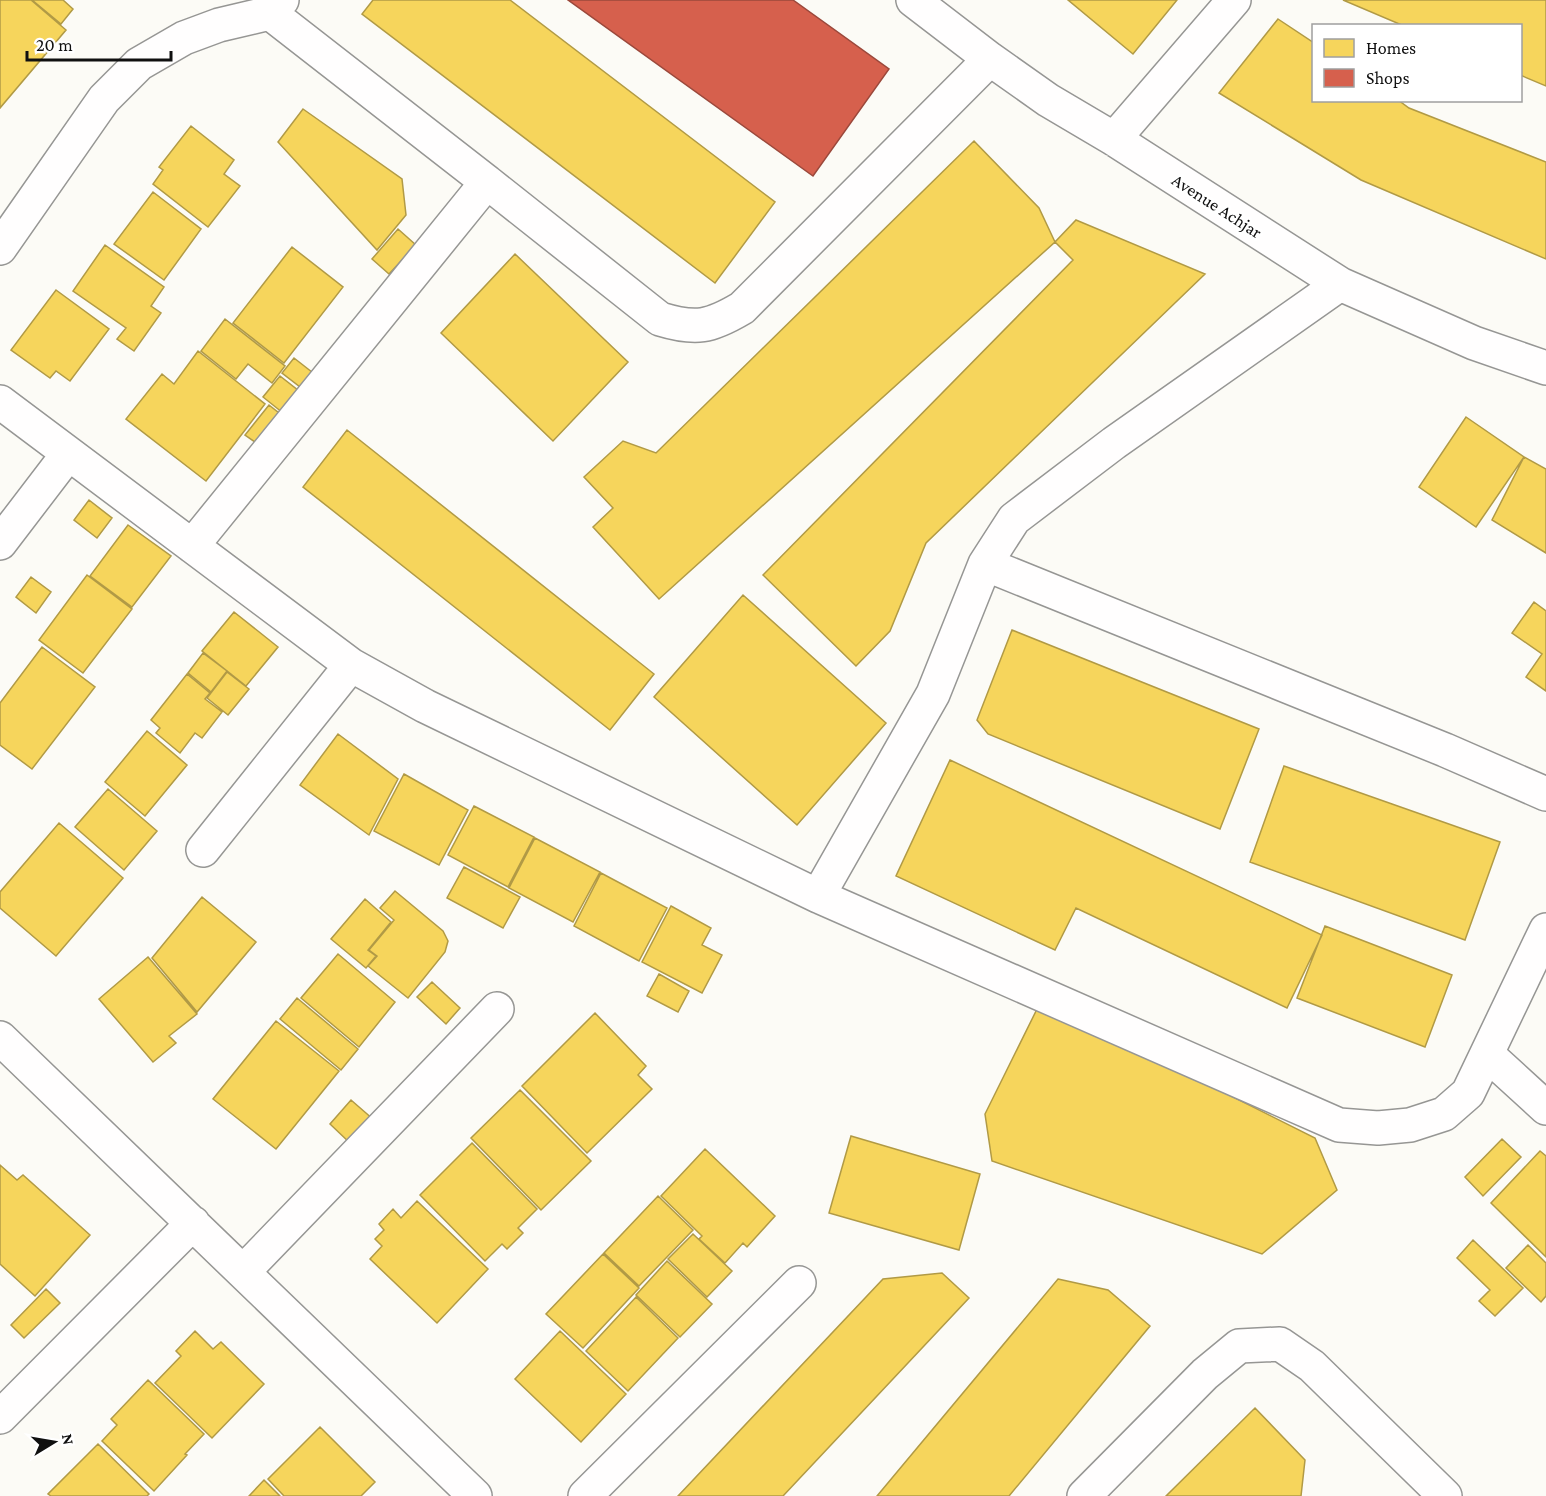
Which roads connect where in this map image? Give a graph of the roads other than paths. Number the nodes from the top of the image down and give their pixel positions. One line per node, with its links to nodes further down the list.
1 (913, 0): 4 (street, Avenue Achjar)
2 (1234, 0): 5 (street)
3 (276, 6): 6 (street); 7 (street)
4 (990, 59): 5 (street, Avenue Achjar); 6 (street)
5 (1113, 140): 8 (street, Avenue Achjar)
6 (487, 182): 13 (street)
7 (0, 248)
8 (1340, 284): 9 (street, Avenue Achjar); 14 (street)
9 (1546, 368)
10 (0, 402): 11 (street)
11 (68, 454): 12 (street); 13 (street)
12 (0, 543)
13 (192, 546): 15 (street)
14 (985, 564): 16 (street); 18 (street)
15 (351, 665): 17 (street); 18 (street)
16 (1546, 795)
17 (203, 850)
18 (818, 896): 22 (street)
19 (1546, 930): 22 (street)
20 (497, 1009): 25 (street)
21 (0, 1038): 24 (street)
22 (1488, 1055): 23 (street)
23 (1546, 1108)
24 (193, 1223): 25 (street); 27 (street)
25 (243, 1272): 28 (street)
26 (799, 1283): 29 (street)
27 (0, 1417)
28 (455, 1489)
29 (585, 1496)
30 (1084, 1496): 31 (street)
31 (1445, 1496)

